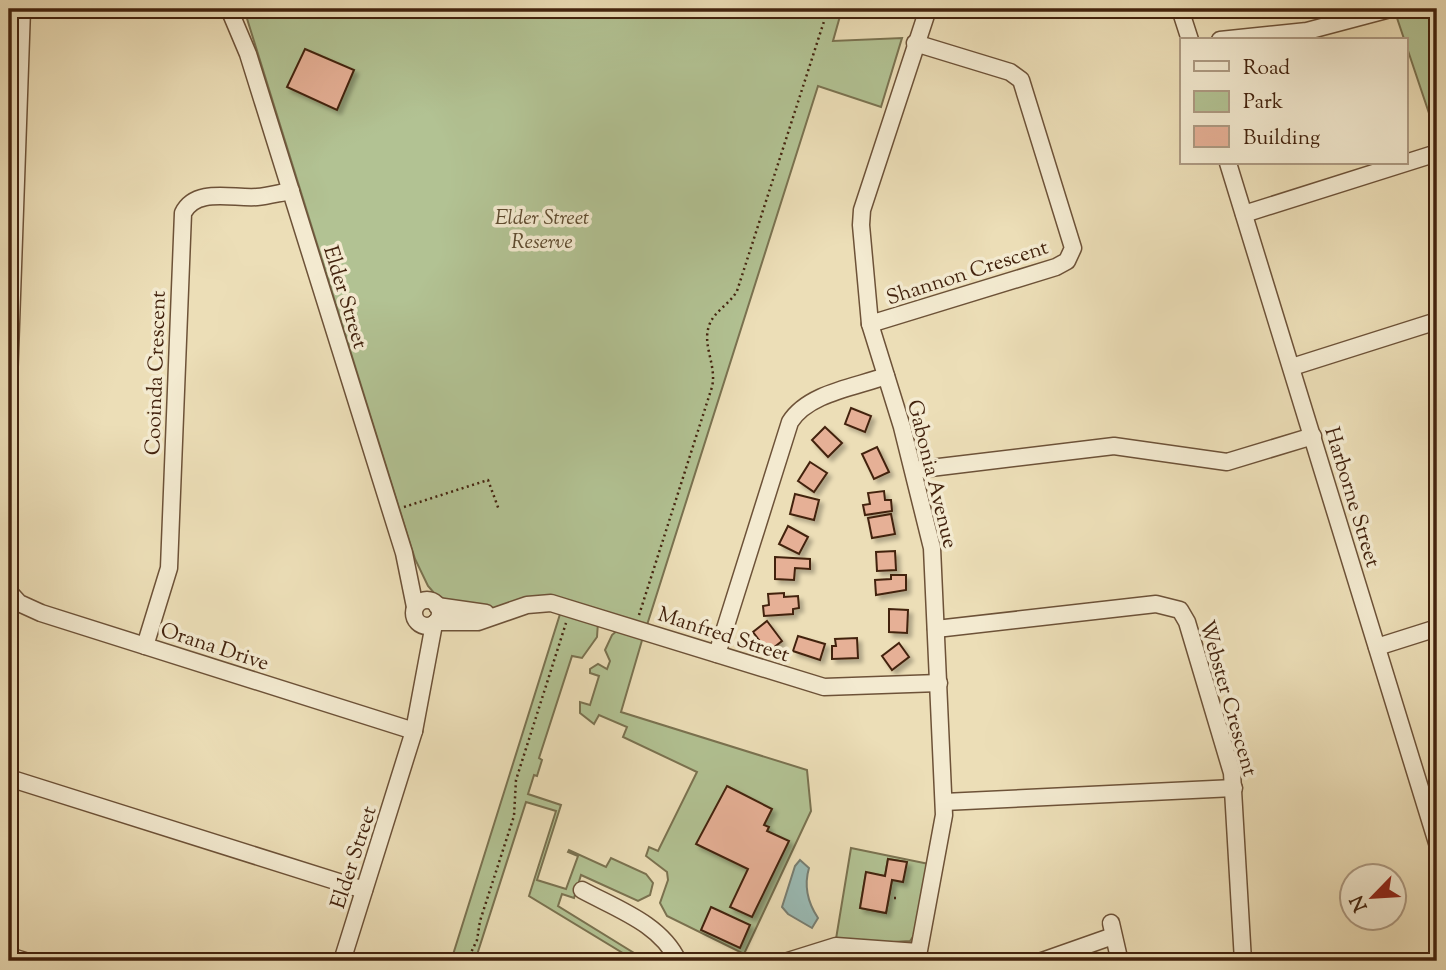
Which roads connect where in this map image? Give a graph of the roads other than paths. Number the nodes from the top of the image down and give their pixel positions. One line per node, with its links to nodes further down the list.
1 (22, 9): 19 (street)
2 (229, 9): 10 (street, Elder Street)
3 (239, 9): 10 (street, Elder Street)
4 (928, 9): 9 (street, Gabonia Avenue)
5 (1180, 9): 7 (street)
6 (1390, 9): 8 (street)
7 (1189, 38)
8 (1239, 38)
9 (915, 43): 18 (street, Gabonia Avenue); 18 (street, Shannon Crescent)
10 (248, 54): 15 (street, Elder Street)
11 (1437, 153): 12 (street)
12 (1408, 162)
13 (1228, 164): 16 (street, Harborne Street)
14 (1402, 164): 16 (street)
15 (291, 191): 25 (street, Elder Street); 30 (street, Cooinda Crescent)
16 (1244, 214): 20 (street, Harborne Street)
17 (1437, 321): 20 (street)
18 (870, 324): 21 (street, Gabonia Avenue)
19 (10, 325): 22 (street)
20 (1292, 367): 23 (street, Harborne Street)
21 (886, 376): 24 (street, Gabonia Avenue); 32 (street)
22 (9, 381)
23 (1313, 436): 24 (street); 31 (street, Harborne Street)
24 (914, 470): 29 (street, Gabonia Avenue)
25 (404, 552): 27 (street, Elder Street); 27 (street, Elder Street)
26 (9, 592): 30 (street, Orana Drive)
27 (432, 616): 32 (street, Manfred Street); 34 (street, Elder Street)
28 (1437, 628): 31 (street)
29 (936, 629): 33 (street, Gabonia Avenue); 36 (street, Webster Crescent)
30 (145, 646): 34 (street, Orana Drive)
31 (1377, 648): 38 (street, Harborne Street)
32 (717, 654): 33 (street, Manfred Street)
33 (939, 683): 37 (street, Gabonia Avenue)
34 (414, 731): 40 (street, Elder Street)
35 (9, 778): 40 (street)
36 (1234, 788): 37 (street); 50 (street, Webster Crescent)
37 (944, 802): 43 (street, Gabonia Avenue)
38 (1431, 804): 39 (street, Harborne Street)
39 (1437, 843)
40 (364, 890): 46 (street, Elder Street)
41 (582, 890): 47 (street)
42 (9, 956): 45 (street)
43 (917, 957): 48 (street)
44 (1119, 958): 49 (street)
45 (24, 961)
46 (342, 961)
47 (678, 961)
48 (788, 961)
49 (1042, 961)
50 (1243, 961)

